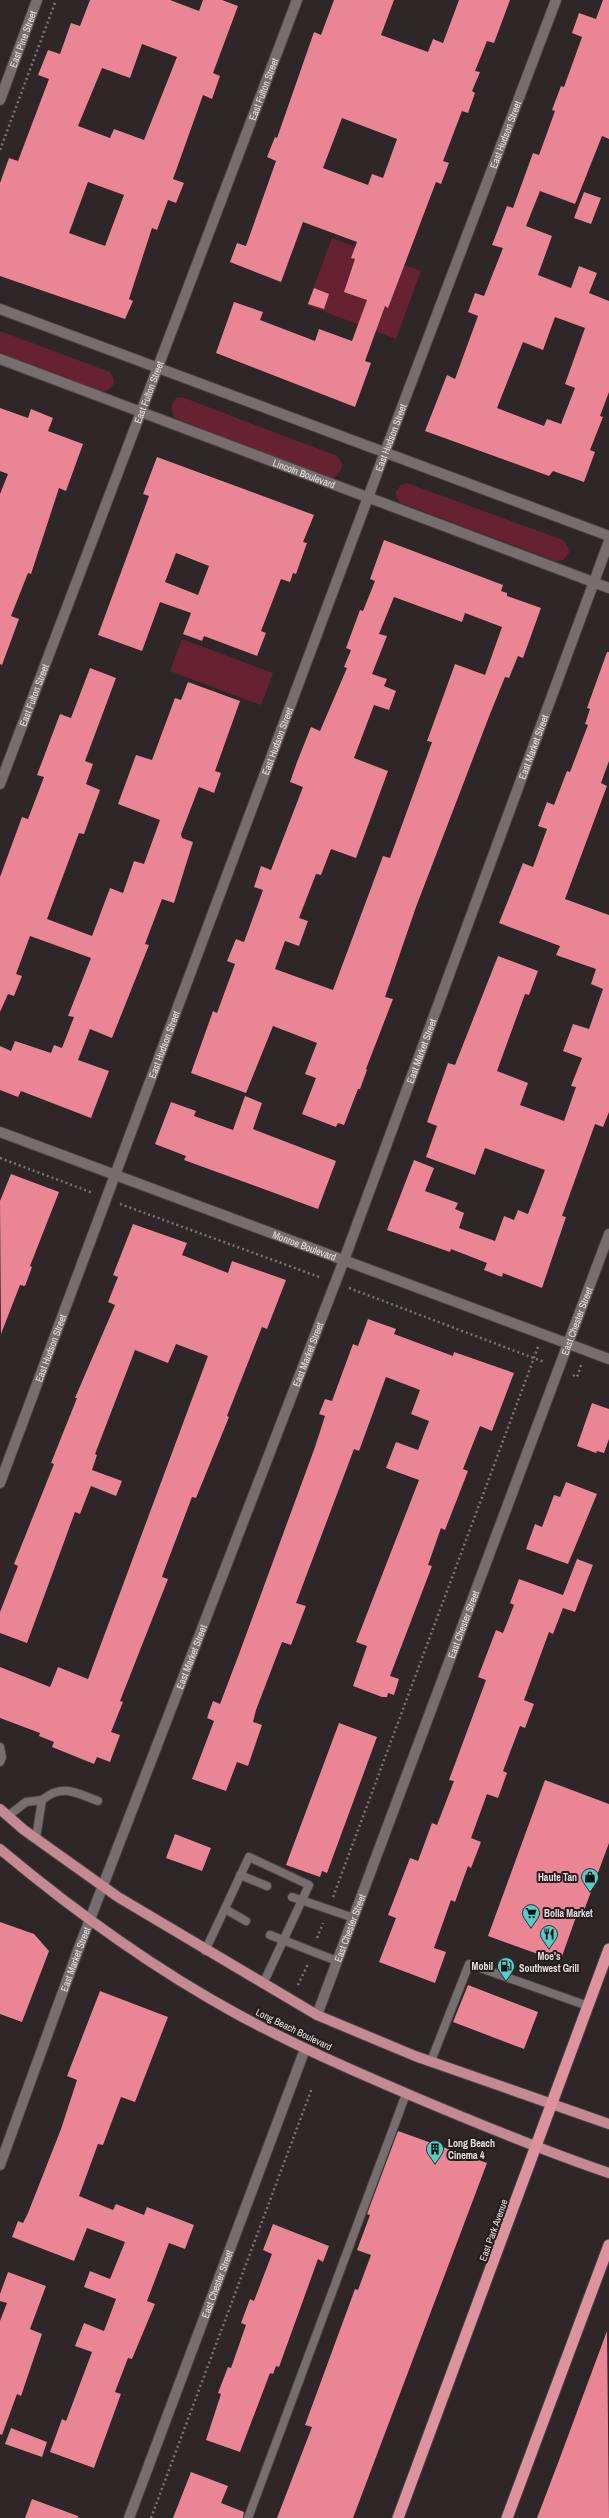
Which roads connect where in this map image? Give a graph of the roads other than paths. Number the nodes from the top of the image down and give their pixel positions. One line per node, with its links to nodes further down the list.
1 (37, 0): 4 (street, East Pine Street)
2 (298, 0): 7 (street, East Fulton Street)
3 (556, 0): 9 (street, East Hudson Street)
4 (0, 100)
5 (0, 309): 7 (street)
6 (0, 359): 8 (street, Lincoln Boulevard)
7 (157, 368): 8 (street, East Fulton Street); 9 (street)
8 (142, 412): 10 (street, Lincoln Boulevard); 15 (street, East Fulton Street)
9 (384, 452): 10 (street, East Hudson Street); 11 (street)
10 (368, 499): 13 (street, Lincoln Boulevard); 17 (street, East Hudson Street)
11 (609, 536)
12 (609, 541): 13 (street, East Market Street)
13 (594, 583): 14 (street, Lincoln Boulevard); 19 (street, East Market Street)
14 (609, 588)
15 (0, 784)
16 (0, 1132): 17 (street, Monroe Boulevard)
17 (115, 1176): 19 (street, Monroe Boulevard); 22 (street, East Hudson Street)
18 (609, 1234): 20 (street, East Chester Street)
19 (344, 1260): 20 (street, Monroe Boulevard); 33 (street, East Market Street)
20 (568, 1344): 21 (street, Monroe Boulevard); 37 (street, East Chester Street)
21 (609, 1359)
22 (0, 1482)
23 (0, 1747): 24 (lane)
24 (0, 1762)
25 (42, 1800): 26 (lane); 28 (lane); 29 (lane)
26 (98, 1801)
27 (0, 1809): 28 (main road)
28 (8, 1816): 29 (main road)
29 (36, 1838): 33 (main road)
30 (0, 1850): 38 (main road, Long Beach Boulevard)
31 (240, 1875): 32 (lane); 35 (lane); 36 (lane)
32 (267, 1886)
33 (103, 1887): 38 (street, East Market Street); 43 (main road)
34 (292, 1897): 35 (lane)
35 (302, 1900): 37 (lane); 41 (lane)
36 (225, 1909): 39 (lane); 43 (lane)
37 (354, 1918): 44 (street, East Chester Street)
38 (90, 1920): 48 (main road, Long Beach Boulevard); 54 (street, East Market Street)
39 (246, 1921)
40 (270, 1935): 41 (lane)
41 (283, 1941): 44 (lane); 45 (lane)
42 (609, 1949): 46 (highway, East Park Avenue)
43 (205, 1950): 45 (main road)
44 (337, 1961): 47 (street, East Chester Street)
45 (263, 1984): 47 (main road)
46 (588, 2006): 49 (lane); 51 (highway, East Park Avenue)
47 (318, 2015): 49 (main road)
48 (304, 2049): 50 (main road, Long Beach Boulevard); 57 (street, East Chester Street)
49 (432, 2061): 51 (main road)
50 (406, 2094): 53 (main road, Long Beach Boulevard); 58 (lane)
51 (552, 2104): 52 (main road); 53 (highway, East Park Avenue)
52 (609, 2124)
53 (536, 2148): 55 (main road, Long Beach Boulevard); 59 (highway, East Park Avenue)
54 (0, 2165)
55 (609, 2173)
56 (609, 2245): 60 (highway)
57 (129, 2518)
58 (248, 2518)
59 (398, 2518)
60 (507, 2518)

